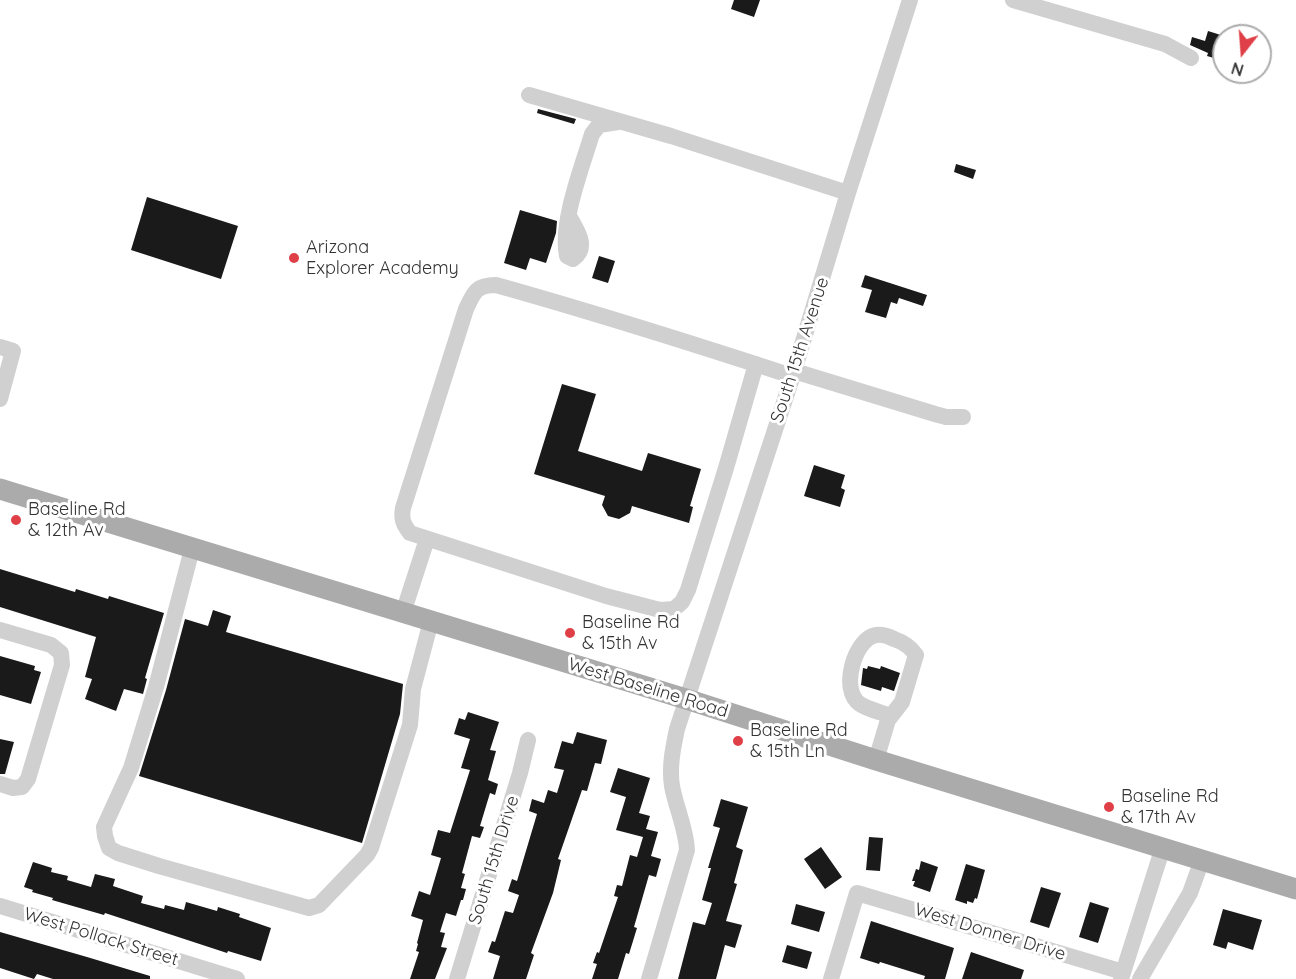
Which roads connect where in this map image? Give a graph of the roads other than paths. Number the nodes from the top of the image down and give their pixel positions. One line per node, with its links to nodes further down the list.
1 (910, 0): 6 (street, South 15th Avenue)
2 (1013, 0): 3 (street)
3 (1191, 58)
4 (529, 95): 5 (street)
5 (624, 122): 6 (street); 7 (street)
6 (848, 193): 10 (street, South 15th Avenue)
7 (569, 216)
8 (0, 347): 11 (street)
9 (756, 364): 10 (street); 14 (street); 14 (street)
10 (793, 374): 12 (street); 19 (street, South 15th Avenue)
11 (0, 399)
12 (963, 417)
13 (0, 489): 15 (main road, West Baseline Road)
14 (427, 539): 16 (street)
15 (192, 549): 16 (main road, West Baseline Road); 17 (street)
16 (403, 613): 17 (main road, West Baseline Road)
17 (431, 621): 19 (main road, West Baseline Road)
18 (0, 630): 23 (street)
19 (686, 699): 22 (main road, West Baseline Road); 31 (street, South 15th Avenue)
20 (891, 716): 20 (street); 22 (street)
21 (528, 740): 30 (street, South 15th Drive)
22 (876, 760): 24 (main road, West Baseline Road)
23 (0, 784)
24 (1163, 848): 25 (main road, West Baseline Road); 28 (street)
25 (1202, 860): 26 (main road, West Baseline Road); 33 (street)
26 (1296, 889)
27 (0, 906): 29 (street, West Pollack Street)
28 (1122, 975): 32 (street, West Donner Drive)
29 (237, 979)
30 (457, 979)
31 (649, 979)
32 (831, 979)
33 (1140, 979)

